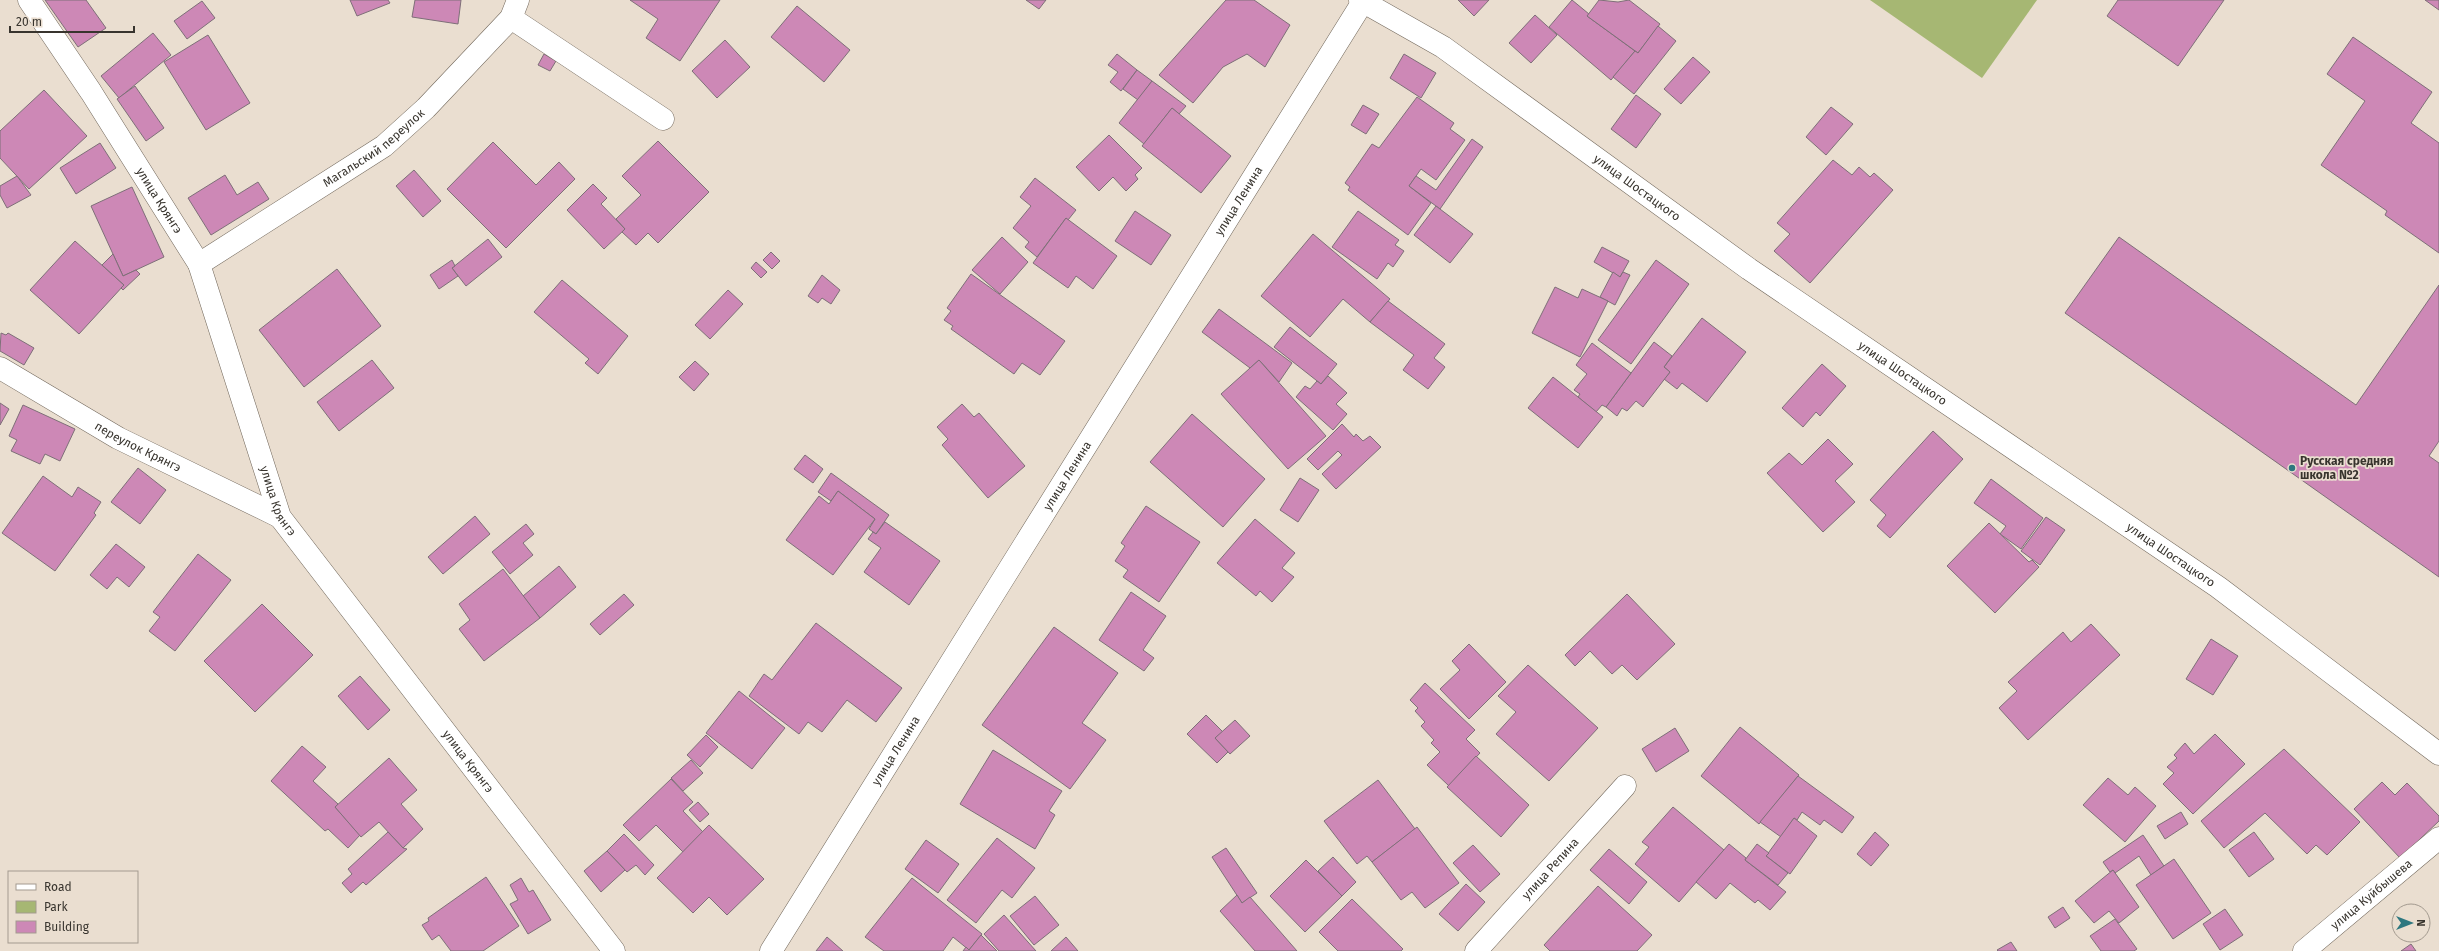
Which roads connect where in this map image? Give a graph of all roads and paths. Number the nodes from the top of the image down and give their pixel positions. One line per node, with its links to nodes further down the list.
1 (29, 0): 5 (street, улица Крянгэ)
2 (1362, 0): 8 (street, улица Шостацкого); 12 (street, улица Ленина)
3 (515, 9): 4 (street); 5 (street, Магальский переулок)
4 (663, 119)
5 (199, 264): 7 (street, улица Крянгэ)
6 (0, 368): 7 (street, переулок Крянгэ)
7 (280, 517): 11 (street, улица Крянгэ)
8 (2439, 754)
9 (1625, 786): 13 (street, улица Репина)
10 (2439, 838): 14 (street, улица Куйбышева)
11 (614, 951)
12 (771, 951)
13 (1476, 951)
14 (2304, 951)

